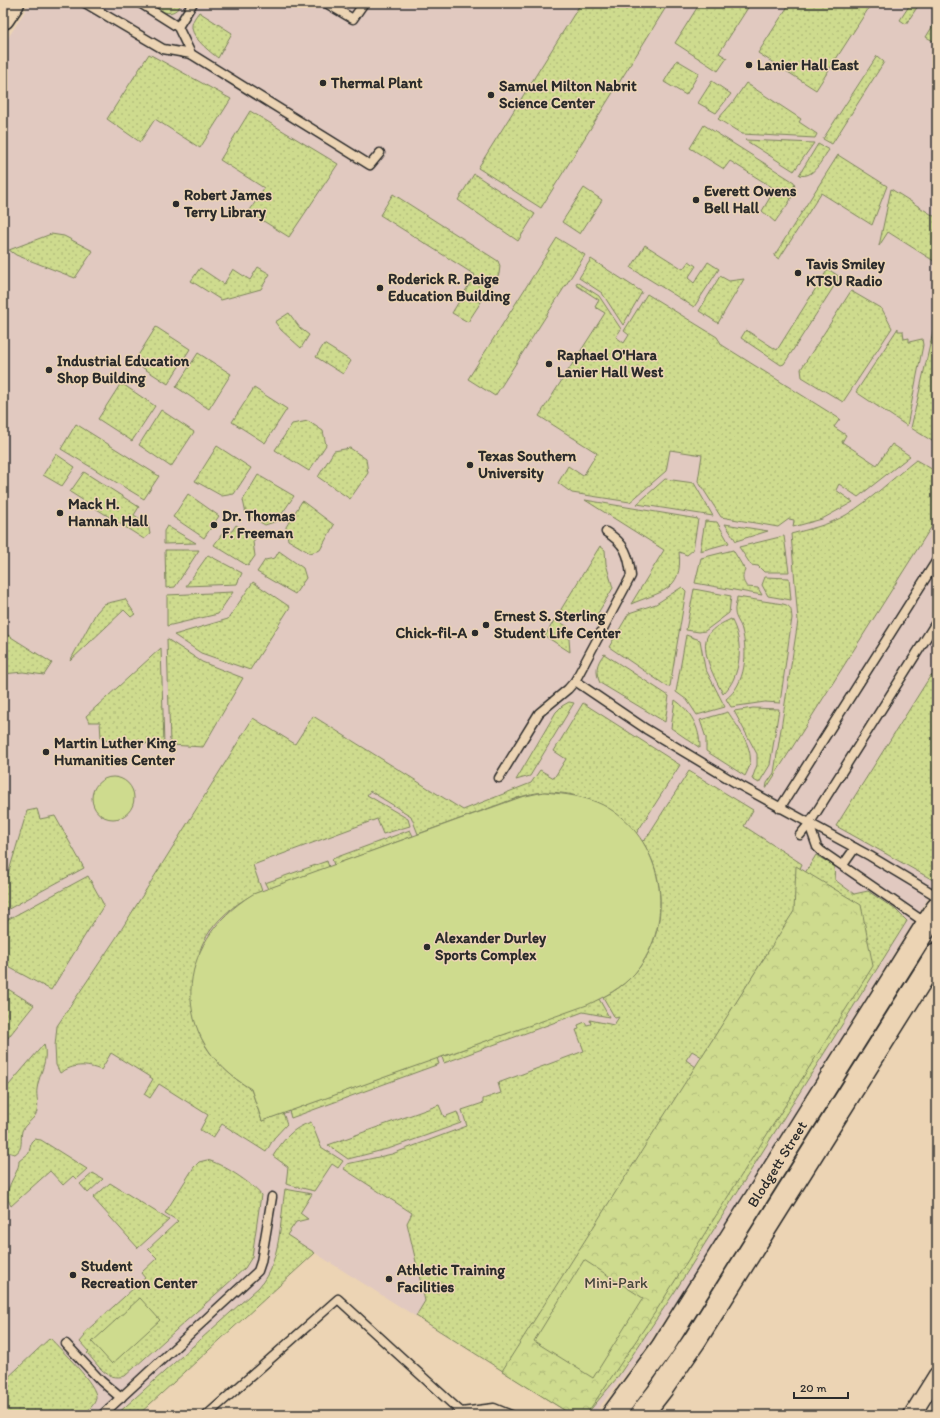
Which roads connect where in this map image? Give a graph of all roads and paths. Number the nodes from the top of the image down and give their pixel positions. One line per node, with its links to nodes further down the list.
1 (13, 3): 7 (main road)
2 (85, 3): 9 (lane)
3 (140, 3): 8 (lane)
4 (193, 3): 8 (lane)
5 (326, 3): 6 (lane)
6 (364, 3)
7 (3, 18)
8 (178, 27): 9 (lane)
9 (191, 54): 10 (lane)
10 (380, 153)
11 (606, 532): 14 (lane)
12 (937, 560): 16 (lane)
13 (937, 621): 17 (lane)
14 (575, 681): 15 (lane); 16 (lane)
15 (499, 778)
16 (780, 808): 17 (lane)
17 (809, 824): 18 (lane); 19 (lane); 20 (lane)
18 (800, 835)
19 (855, 848): 20 (lane); 21 (lane)
20 (844, 865): 21 (lane)
21 (937, 910): 23 (main road, Blodgett Street)
22 (937, 954): 24 (main road, Blodgett Street)
23 (770, 1178): 24 (main road); 29 (main road, Blodgett Street)
24 (788, 1190): 33 (main road, Blodgett Street)
25 (272, 1197): 28 (lane)
26 (66, 1344): 28 (lane)
27 (937, 1375): 34 (street)
28 (122, 1398): 30 (lane)
29 (617, 1414)
30 (102, 1415)
31 (207, 1415): 32 (lane)
32 (511, 1415)
33 (642, 1415)
34 (912, 1415)

